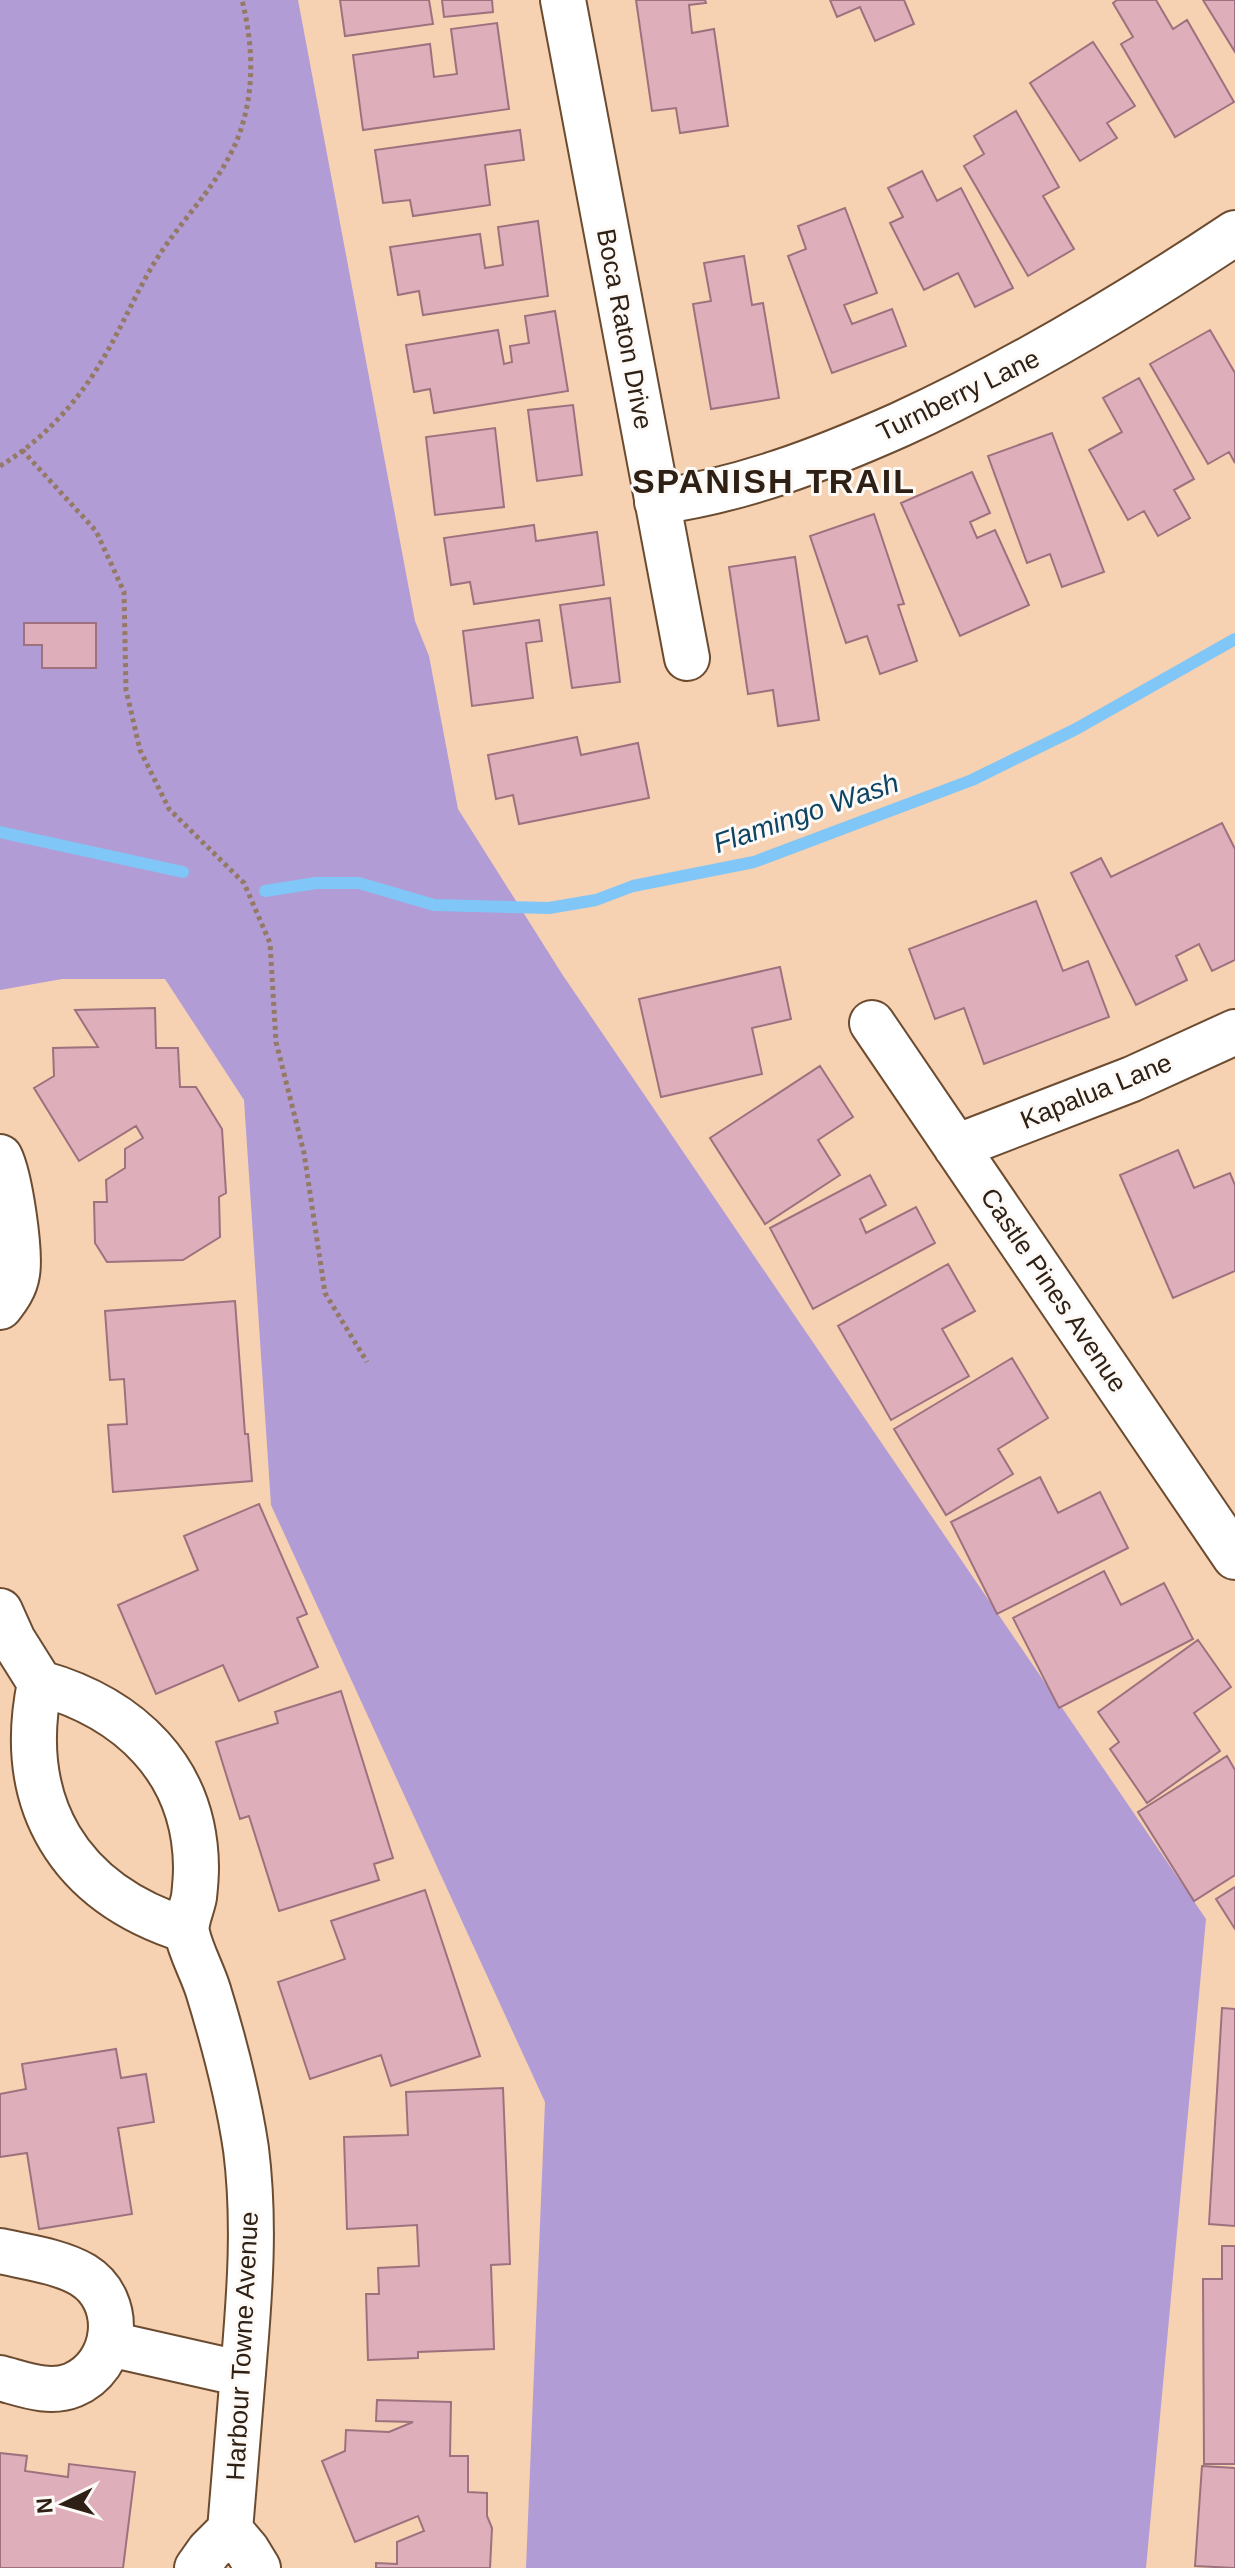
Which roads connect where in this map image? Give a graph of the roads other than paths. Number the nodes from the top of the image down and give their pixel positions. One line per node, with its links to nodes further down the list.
1 (563, 0): 3 (street, Boca Raton Drive)
2 (1235, 233): 3 (street, Turnberry Lane)
3 (657, 502): 4 (street, Boca Raton Drive)
4 (687, 658)
5 (872, 1023): 7 (street, Castle Pines Avenue)
6 (1235, 1032): 7 (street, Kapalua Lane)
7 (956, 1147): 10 (street, Castle Pines Avenue)
8 (0, 1157): 9 (street)
9 (0, 1307)
10 (1235, 1557)
11 (0, 1611): 12 (street)
12 (40, 1683): 13 (street); 13 (street)
13 (186, 1930): 16 (street, Harbour Towne Avenue)
14 (0, 2251): 15 (street)
15 (110, 2344): 16 (street); 17 (street)
16 (243, 2374): 18 (street, Harbour Towne Avenue)
17 (0, 2378)
18 (230, 2530): 19 (street); 20 (street)
19 (197, 2568)
20 (258, 2568)

